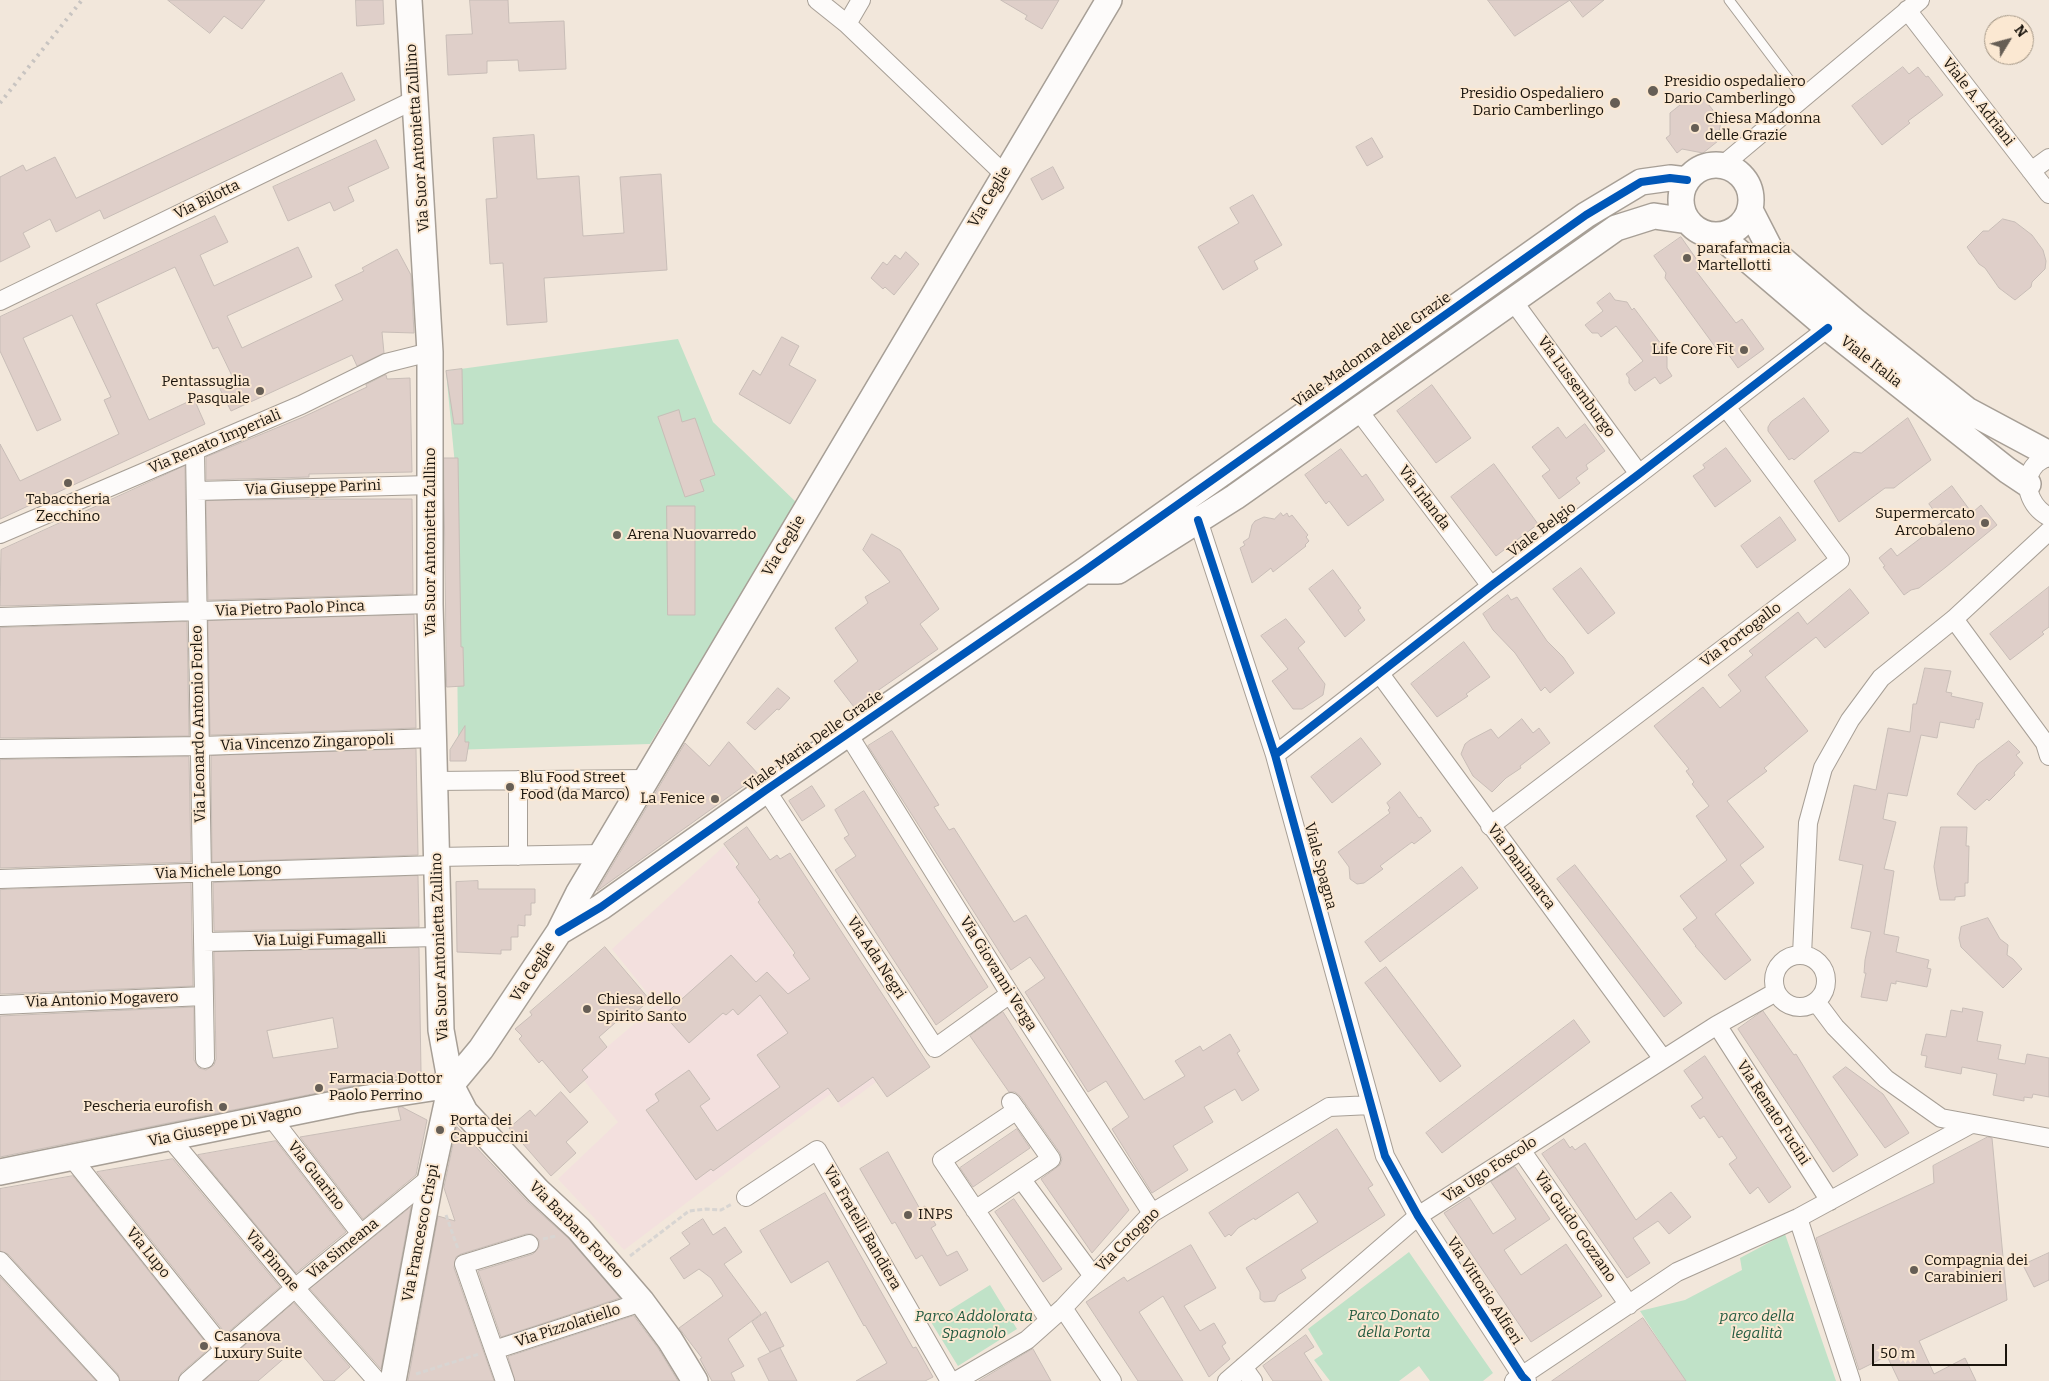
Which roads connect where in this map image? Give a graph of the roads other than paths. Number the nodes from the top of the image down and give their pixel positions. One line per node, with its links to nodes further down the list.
1 (409, 0): 9 (street, Via Suor Antonietta Zullino)
2 (817, 0): 7 (street)
3 (861, 0): 7 (street)
4 (1109, 0): 13 (street, Via Ceglie)
5 (1729, 0): 8 (lane)
6 (1914, 4): 8 (street); 12 (street, Viale A. Adriani)
7 (847, 24): 13 (street)
8 (1803, 98): 11 (street)
9 (414, 100): 19 (street, Via Bilotta); 22 (street, Via Suor Antonietta Zullino)
10 (2049, 158): 12 (street)
11 (1723, 165): 14 (street); 16 (street)
12 (2031, 171): 15 (street, Viale A. Adriani)
13 (1004, 174): 48 (street, Via Ceglie)
14 (1687, 180): 17 (street); 35 (street, Viale Madonna delle Grazie)
15 (2049, 194)
16 (1750, 210): 18 (street); 26 (street, Viale Italia)
17 (1688, 221): 18 (street); 20 (street)
18 (1719, 234): 21 (street, Viale Italia)
19 (0, 301)
20 (1513, 301): 24 (street); 27 (street, Via Lussemburgo)
21 (1828, 328): 23 (street, Viale Belgio); 28 (street, Viale Italia)
22 (430, 352): 25 (street, Via Renato Imperiali); 29 (street, Via Suor Antonietta Zullino)
23 (1726, 407): 27 (street, Viale Belgio); 52 (street, Via Portogallo)
24 (1358, 410): 32 (street); 36 (street, Via Irlanda)
25 (195, 451): 30 (street, Via Leonardo Antonio Forleo); 34 (street, Via Renato Imperiali)
26 (2049, 455): 28 (street)
27 (1639, 474): 36 (street, Viale Belgio)
28 (2028, 484): 31 (street)
29 (430, 485): 30 (street, Via Giuseppe Parini); 37 (street, Via Suor Antonietta Zullino)
30 (196, 491): 38 (street, Via Leonardo Antonio Forleo)
31 (2049, 517)
32 (1198, 520): 35 (street); 46 (street, Viale Spagna)
33 (2049, 532): 40 (street)
34 (0, 534)
35 (1084, 571): 42 (street, Viale Maria Delle Grazie)
36 (1490, 586): 41 (street, Viale Belgio)
37 (430, 604): 38 (street, Via Pietro Paolo Pinca); 43 (street, Via Suor Antonietta Zullino)
38 (197, 612): 39 (street, Via Pietro Paolo Pinca); 44 (street, Via Leonardo Antonio Forleo)
39 (0, 617)
40 (1954, 618): 47 (street); 61 (street)
41 (1380, 674): 46 (street, Viale Belgio); 52 (street, Via Danimarca)
42 (848, 734): 51 (street, Viale Maria Delle Grazie); 63 (street, Via Giovanni Verga)
43 (433, 738): 44 (street, Via Vincenzo Zingaropoli); 50 (street, Via Suor Antonietta Zullino)
44 (201, 746): 45 (street, Via Vincenzo Zingaropoli); 56 (street, Via Leonardo Antonio Forleo)
45 (0, 749)
46 (1275, 755): 71 (street, Viale Spagna)
47 (2049, 756)
48 (646, 778): 49 (street); 53 (street, Via Ceglie)
49 (518, 780): 50 (street); 54 (street)
50 (434, 782): 55 (street, Via Suor Antonietta Zullino)
51 (766, 790): 58 (street, Viale Maria Delle Grazie); 63 (street, Via Ada Negri)
52 (1490, 826): 69 (street, Via Danimarca)
53 (602, 854): 54 (street, Via Michele Longo); 58 (street, Via Ceglie)
54 (518, 856): 55 (street, Via Michele Longo)
55 (437, 861): 56 (street, Via Michele Longo); 59 (street, Via Suor Antonietta Zullino)
56 (201, 873): 57 (street, Via Michele Longo); 60 (street, Via Leonardo Antonio Forleo)
57 (0, 879)
58 (559, 932): 70 (street, Via Ceglie)
59 (438, 937): 60 (street, Via Luigi Fumagalli); 70 (street, Via Suor Antonietta Zullino)
60 (202, 942): 64 (street, Via Leonardo Antonio Forleo)
61 (1802, 955): 62 (street); 65 (street)
62 (1776, 992): 65 (street); 67 (street, Via Ugo Foscolo)
63 (1010, 994): 84 (street, Via Giovanni Verga)
64 (204, 996): 66 (street, Via Antonio Mogavero); 68 (street, Via Leonardo Antonio Forleo)
65 (1816, 1003): 73 (street)
66 (0, 1004)
67 (1717, 1025): 69 (street, Via Ugo Foscolo); 82 (street, Via Renato Fucini)
68 (205, 1059)
69 (1663, 1059): 76 (street, Via Ugo Foscolo)
70 (451, 1084): 72 (street, Via Giuseppe Di Vagno); 79 (street, Via Francesco Crispi); 92 (street, Via Barbaro Forleo)
71 (1371, 1105): 84 (street, Via Cotogno); 85 (street, Viale Spagna)
72 (271, 1117): 74 (street, Via Giuseppe Di Vagno); 87 (street, Via Guarino)
73 (1970, 1124): 75 (street); 82 (street)
74 (170, 1138): 77 (street, Via Giuseppe Di Vagno); 91 (street, Via Pinone)
75 (2049, 1138)
76 (1521, 1150): 85 (street, Via Ugo Foscolo); 93 (street, Via Guido Gozzano)
77 (72, 1158): 78 (street, Via Giuseppe Di Vagno); 96 (street, Via Lupo)
78 (0, 1172)
79 (431, 1177): 87 (street, Via Simeana); 99 (street, Via Francesco Crispi)
80 (1022, 1180): 83 (street); 83 (street); 90 (street)
81 (746, 1197): 106 (street, Via Fratelli Bandiera)
82 (1830, 1201): 86 (street)
83 (975, 1210): 95 (street)
84 (1152, 1213): 90 (street, Via Cotogno)
85 (1418, 1216): 98 (street, Via Ugo Foscolo); 100 (street, Via Vittorio Alfieri)
86 (1798, 1218): 93 (street); 110 (street)
87 (362, 1234): 91 (street, Via Simeana)
88 (528, 1244): 97 (street)
89 (0, 1261): 101 (street)
90 (1093, 1276): 94 (street, Via Cotogno)
91 (295, 1288): 96 (street, Via Simeana); 103 (street, Via Pinone)
92 (642, 1302): 97 (street, Via Pizzolatiello); 105 (street, Via Barbaro Forleo)
93 (1628, 1305): 100 (street)
94 (1063, 1308): 95 (street, Via Cotogno); 108 (street)
95 (1049, 1320): 107 (street, Via Cotogno)
96 (224, 1349): 102 (street, Via Simeana)
97 (494, 1350): 104 (street)
98 (1248, 1374): 109 (street, Via Ugo Foscolo)
99 (403, 1378)
100 (1521, 1379)
101 (110, 1381)
102 (188, 1381)
103 (377, 1381)
104 (505, 1381)
105 (695, 1381)
106 (950, 1381)
107 (956, 1381)
108 (1112, 1381)
109 (1227, 1381)
110 (1850, 1381)

